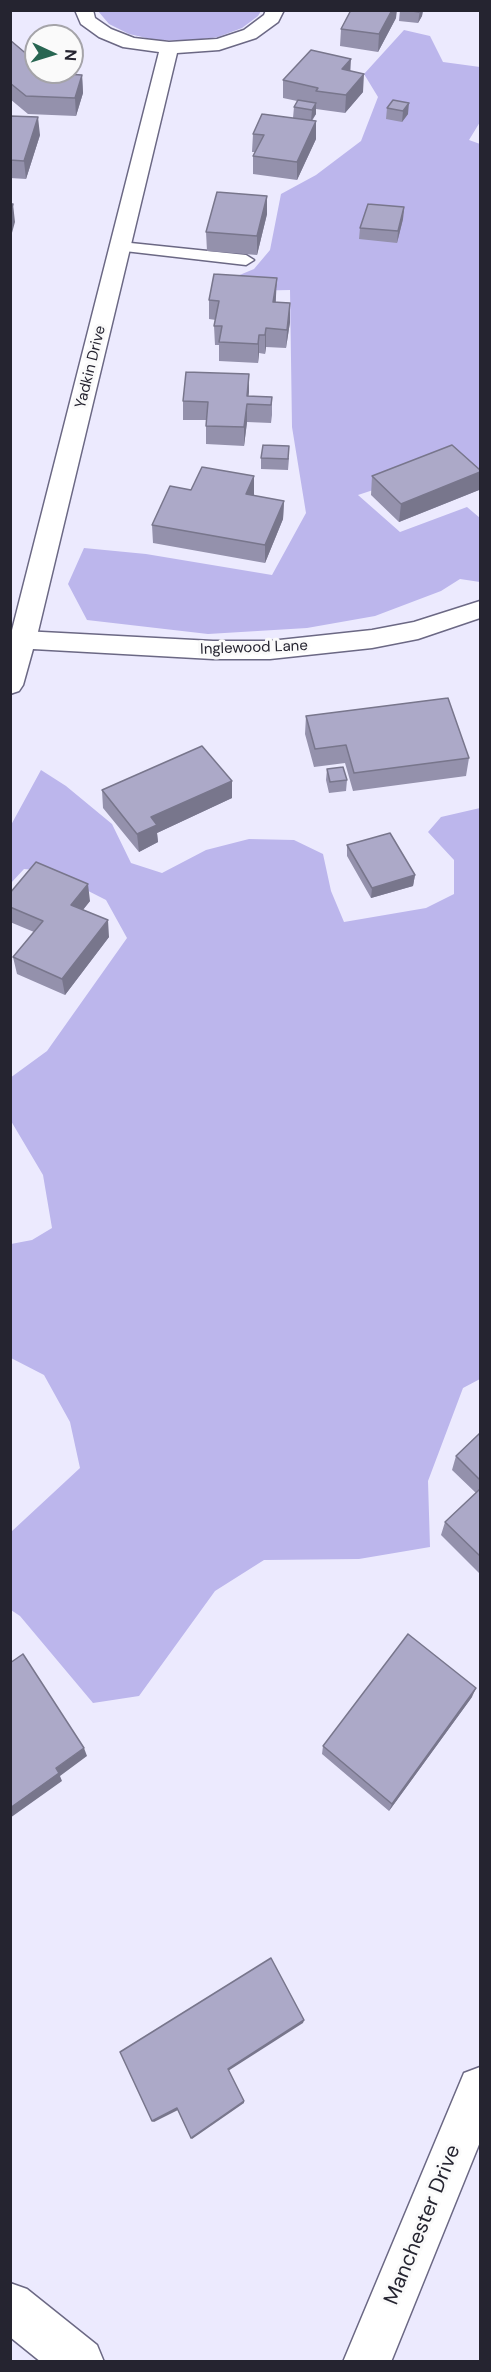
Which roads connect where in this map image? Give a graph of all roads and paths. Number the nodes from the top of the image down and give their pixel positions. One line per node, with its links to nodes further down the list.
1 (84, 10): 3 (street)
2 (275, 10): 3 (street)
3 (169, 48): 4 (street, Yadkin Drive)
4 (121, 247): 5 (lane); 7 (street, Yadkin Drive)
5 (246, 260)
6 (480, 609): 7 (street, Inglewood Lane)
7 (23, 640): 8 (street, Yadkin Drive)
8 (10, 685)
9 (480, 2089): 12 (street, Manchester Drive)
10 (10, 2306): 11 (street)
11 (80, 2361)
12 (367, 2361)

